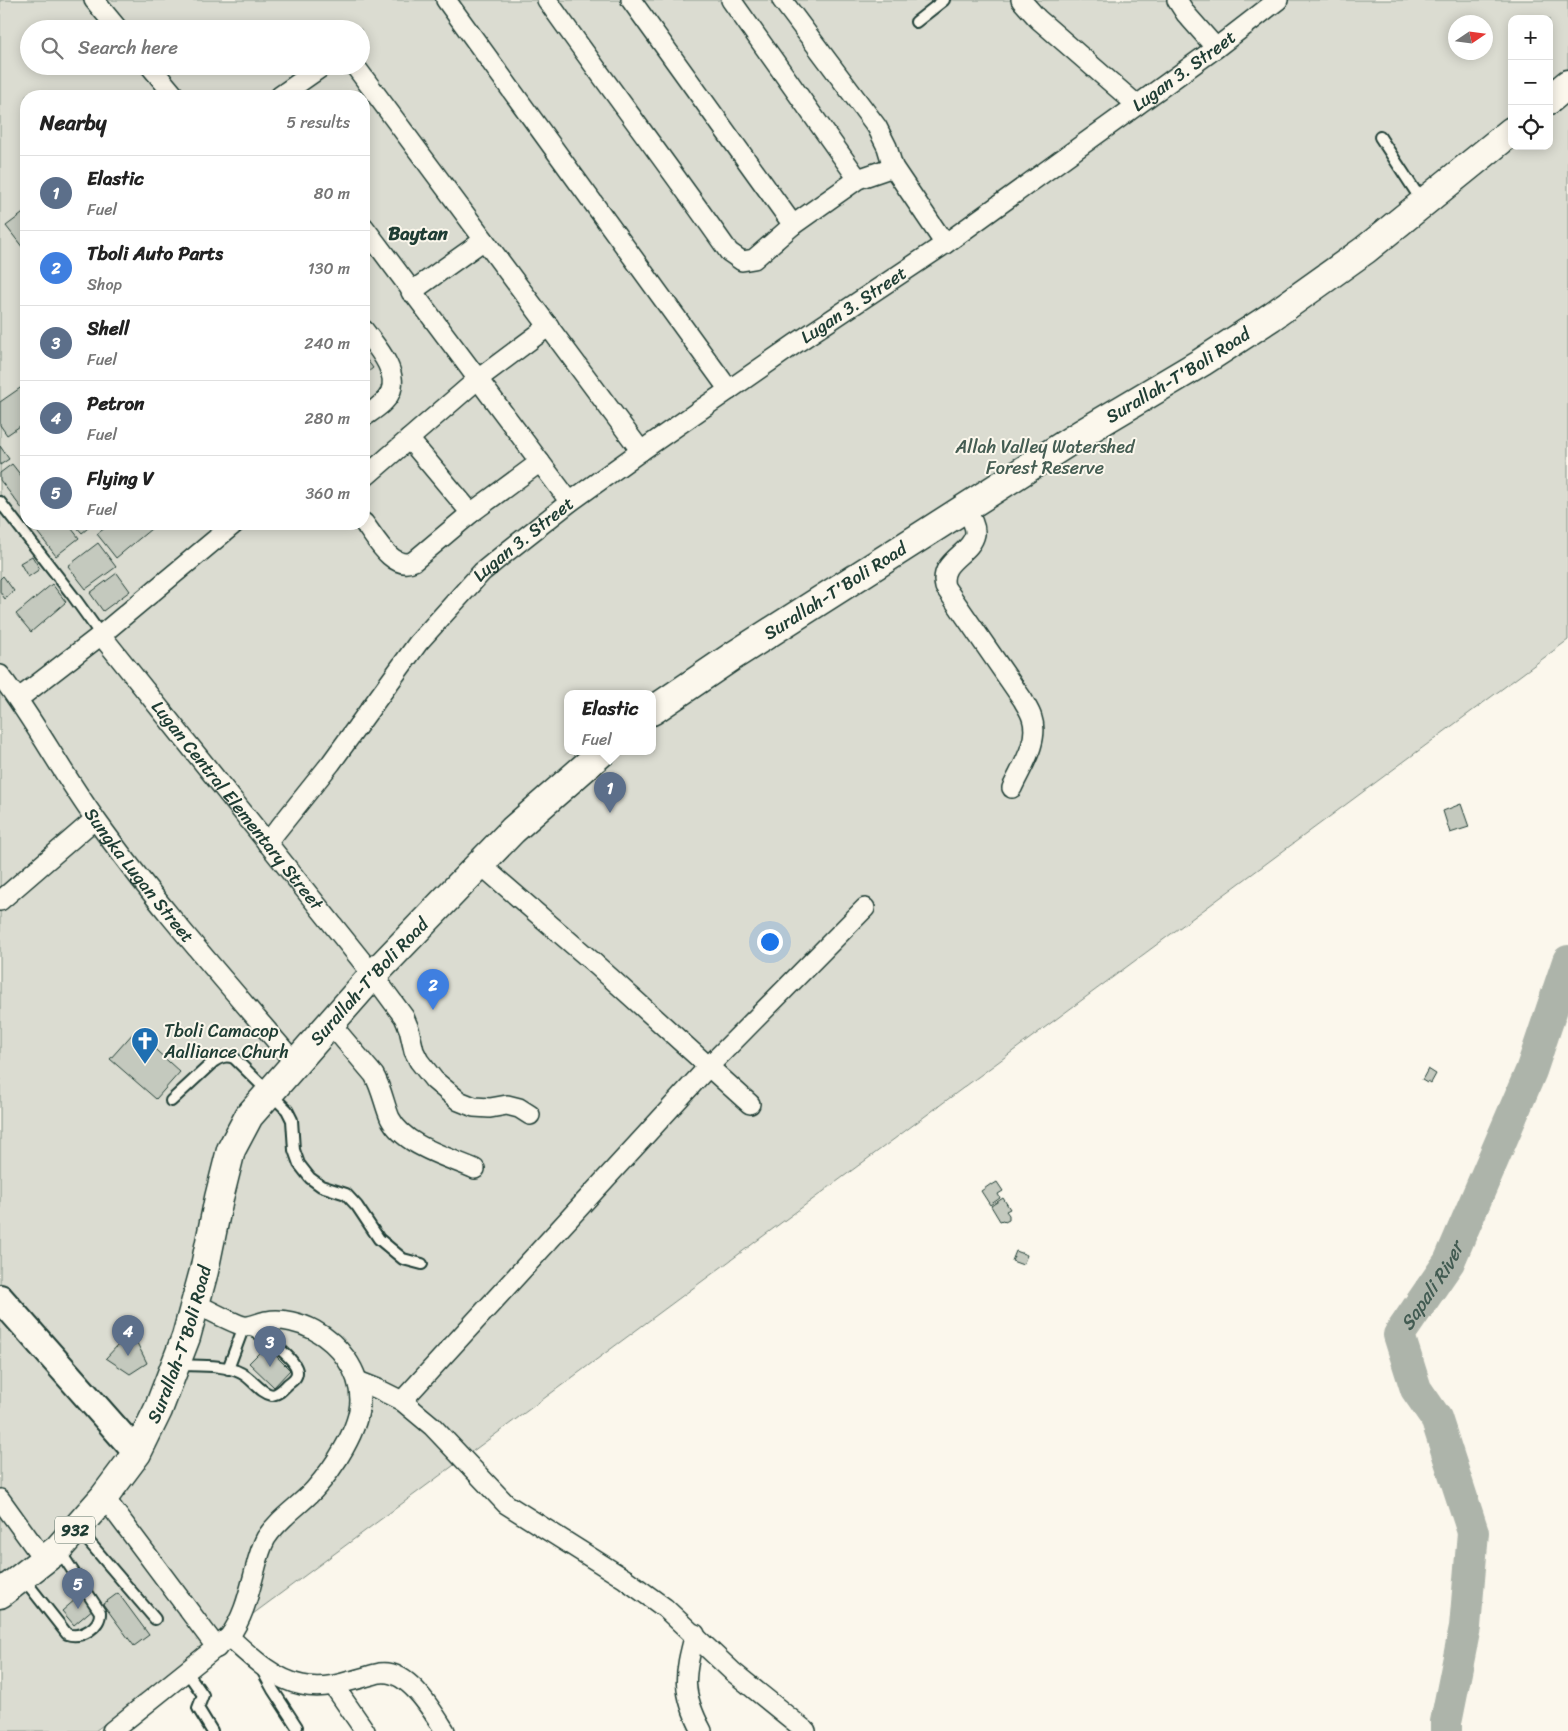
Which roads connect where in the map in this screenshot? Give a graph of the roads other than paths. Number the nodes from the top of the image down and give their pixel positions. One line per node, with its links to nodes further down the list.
1 (94, 0): 11 (street)
2 (446, 0): 35 (street)
3 (547, 0): 27 (street)
4 (631, 0): 27 (street)
5 (731, 0): 25 (street)
6 (782, 0): 24 (street)
7 (944, 0): 12 (lane)
8 (1021, 0): 21 (street)
9 (1177, 0): 13 (street)
10 (1278, 0): 13 (street, Lugan 3. Street)
11 (111, 20)
12 (916, 22)
13 (1216, 48): 21 (street, Lugan 3. Street)
14 (158, 75): 18 (street)
15 (310, 75): 19 (street)
16 (362, 75): 29 (street)
17 (1568, 84): 20 (main road)
18 (170, 90)
19 (289, 90)
20 (1553, 97)
21 (1137, 105): 30 (street, Lugan 3. Street)
22 (1508, 134): 26 (main road, Surallah-T'Boli Road)
23 (1380, 136): 26 (lane)
24 (893, 167): 25 (street); 30 (street)
25 (858, 178): 27 (street)
26 (1423, 204): 43 (main road, Surallah-T'Boli Road)
27 (793, 225)
28 (370, 235): 31 (street)
29 (484, 240): 31 (street); 32 (street)
30 (945, 244): 35 (street, Lugan 3. Street)
31 (411, 292): 34 (street)
32 (549, 326): 34 (street); 38 (street)
33 (370, 338): 36 (street)
34 (478, 379): 37 (street); 39 (street)
35 (729, 390): 38 (street, Lugan 3. Street)
36 (370, 412)
37 (408, 439): 40 (street); 44 (street)
38 (642, 451): 42 (street, Lugan 3. Street)
39 (540, 462): 42 (street); 44 (street)
40 (370, 473)
41 (0, 502): 45 (lane)
42 (570, 502): 56 (street, Lugan 3. Street)
43 (965, 508): 52 (main road, Surallah-T'Boli Road); 54 (street)
44 (471, 513): 48 (street)
45 (20, 528)
46 (22, 530): 49 (lane)
47 (227, 530): 49 (street)
48 (370, 530)
49 (101, 635): 51 (street); 56 (street, Lugan Central Elementary Street)
50 (0, 675): 51 (street, Sungka Lugan Street)
51 (18, 699): 55 (street, Sungka Lugan Street)
52 (656, 708)
53 (599, 755): 57 (main road, Surallah-T'Boli Road / 932)
54 (1012, 788)
55 (95, 819): 58 (street); 62 (street, Sungka Lugan Street)
56 (267, 843): 60 (street, Lugan Central Elementary Street)
57 (480, 864): 60 (main road, Surallah-T'Boli Road / 932); 63 (street)
58 (0, 901)
59 (865, 908): 63 (street)
60 (373, 975): 61 (main road, Surallah-T'Boli Road / 932); 67 (street, Lugan Central Elementary Street)
61 (330, 1022): 62 (main road, Surallah-T'Boli Road / 932); 68 (street)
62 (294, 1062): 64 (main road, Surallah-T'Boli Road / 932)
63 (709, 1066): 66 (street); 76 (street)
64 (269, 1092): 65 (lane); 69 (lane); 71 (main road, Surallah-T'Boli Road / 932)
65 (171, 1101)
66 (750, 1104)
67 (530, 1115)
68 (475, 1169)
69 (422, 1264)
70 (0, 1298): 77 (main road)
71 (196, 1304): 72 (street); 73 (main road, Surallah-T'Boli Road / 932)
72 (244, 1326): 74 (lane); 74 (lane); 75 (street)
73 (177, 1364): 74 (lane); 77 (main road, Surallah-T'Boli Road / 932)
74 (228, 1368)
75 (358, 1381): 76 (street); 86 (street)
76 (402, 1401): 85 (street)
77 (137, 1453): 78 (main road, 932)
78 (104, 1497): 80 (main road, 932); 86 (street)
79 (0, 1499): 81 (street)
80 (77, 1528): 81 (main road, 932); 84 (lane)
81 (51, 1554): 82 (main road, 932); 82 (lane)
82 (23, 1577): 83 (main road, 932)
83 (0, 1594)
84 (155, 1619)
85 (695, 1634): 95 (street); 96 (street)
86 (223, 1643): 87 (street); 88 (street)
87 (260, 1664): 89 (street); 90 (lane)
88 (187, 1672): 91 (street); 92 (lane)
89 (334, 1686): 93 (street); 94 (street)
90 (297, 1728)
91 (112, 1731)
92 (212, 1731)
93 (365, 1731)
94 (445, 1731)
95 (702, 1731)
96 (806, 1731)

